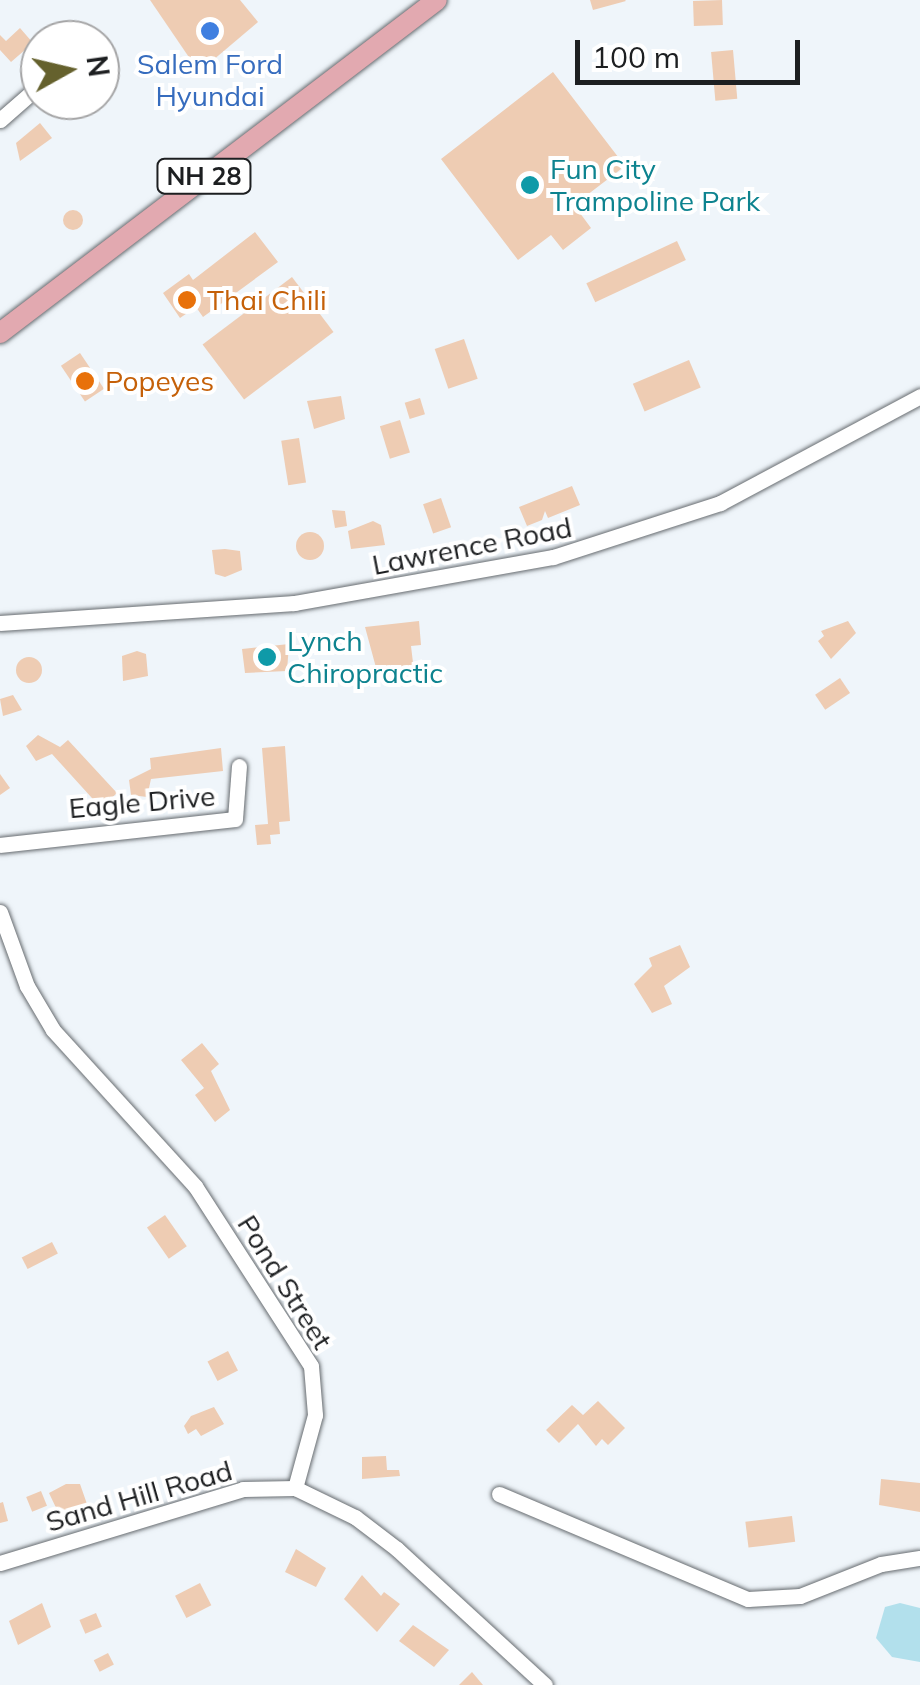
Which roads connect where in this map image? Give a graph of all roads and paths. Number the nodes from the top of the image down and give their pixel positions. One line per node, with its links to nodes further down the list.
1 (437, 0): 4 (main road, NH 28)
2 (20, 102): 3 (street)
3 (0, 120)
4 (0, 333)
5 (920, 396): 6 (street, Lawrence Road)
6 (0, 623)
7 (239, 766): 8 (street, Eagle Drive)
8 (0, 846)
9 (0, 912): 10 (street, Pond Street)
10 (295, 1488): 13 (street, Sand Hill Road); 14 (street)
11 (499, 1494): 12 (street)
12 (920, 1558)
13 (0, 1562)
14 (545, 1685)

